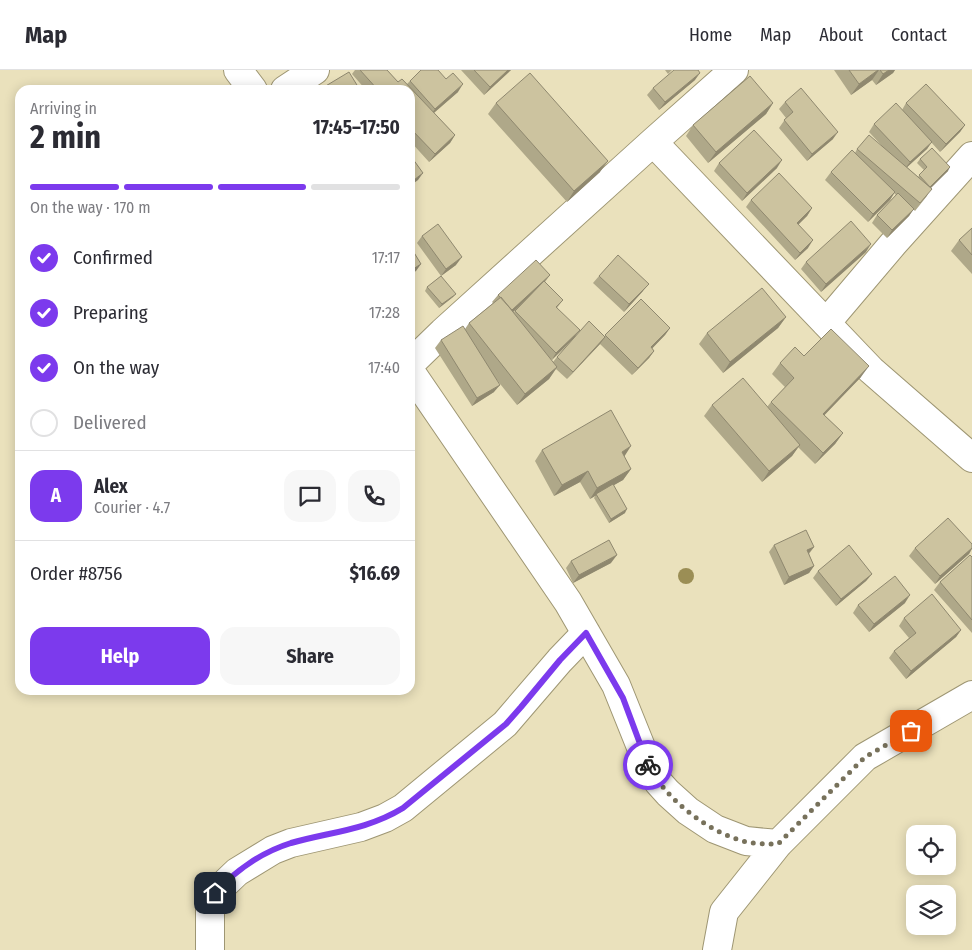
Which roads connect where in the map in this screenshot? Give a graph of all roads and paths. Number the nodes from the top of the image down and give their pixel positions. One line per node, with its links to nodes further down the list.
1 (238, 70): 4 (street)
2 (315, 70): 5 (street)
3 (734, 70): 6 (street)
4 (249, 85)
5 (292, 85)
6 (653, 142): 8 (street); 9 (street)
7 (972, 156): 8 (street)
8 (826, 323): 11 (street)
9 (415, 359)
10 (415, 377): 12 (street)
11 (972, 458)
12 (586, 633): 14 (street); 15 (street)
13 (972, 695): 14 (street)
14 (778, 844): 16 (street)
15 (210, 950)
16 (717, 950)

